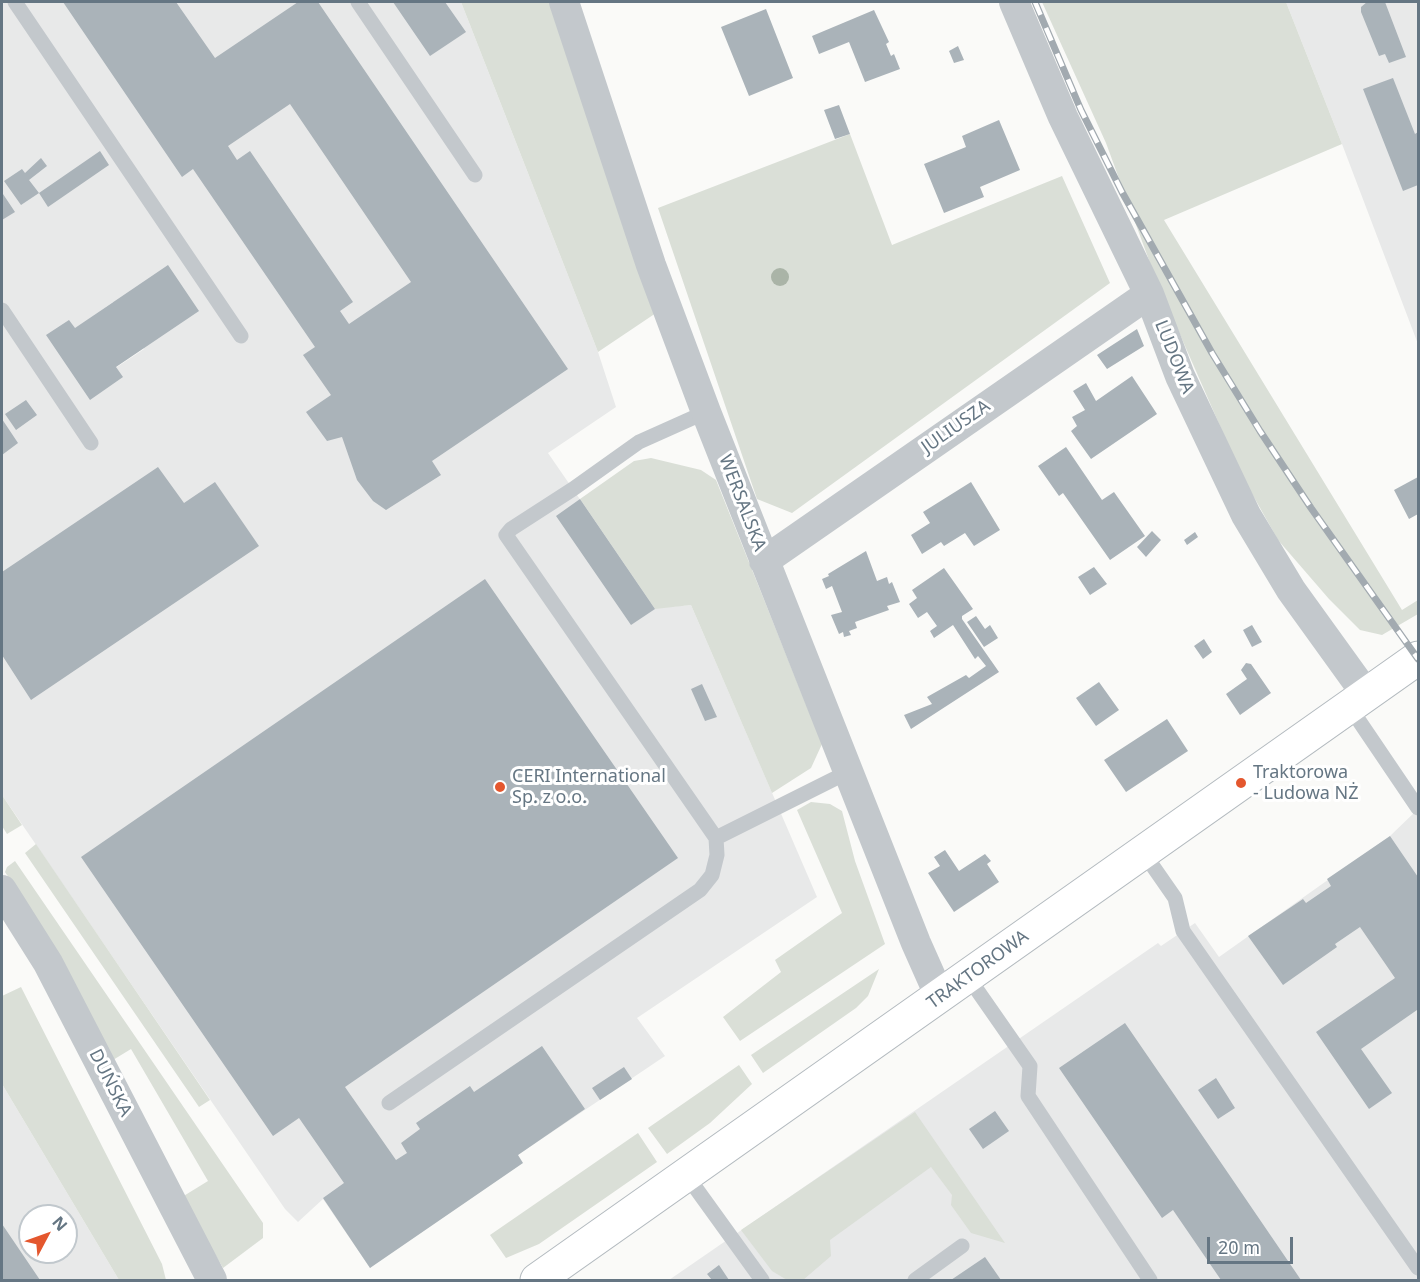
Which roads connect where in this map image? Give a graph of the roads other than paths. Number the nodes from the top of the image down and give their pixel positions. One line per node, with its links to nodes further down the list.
1 (15, 2): 8 (lane)
2 (358, 2): 5 (lane)
3 (564, 2): 9 (street, WERSALSKA)
4 (1014, 2): 6 (street, LUDOWA)
5 (475, 175)
6 (1149, 294): 11 (street, JULIUSZA); 13 (street, LUDOWA)
7 (2, 310): 10 (lane)
8 (241, 336)
9 (706, 411): 11 (street, WERSALSKA); 16 (lane)
10 (92, 443)
11 (764, 561): 14 (street, WERSALSKA)
12 (1419, 658): 13 (street, TRAKTOROWA)
13 (1358, 700): 15 (lane); 17 (street, TRAKTOROWA)
14 (850, 771): 16 (lane); 20 (street, WERSALSKA)
15 (1419, 808)
16 (716, 838): 21 (lane)
17 (1143, 852): 19 (street, TRAKTOROWA); 24 (lane)
18 (2, 890): 25 (street, DUŃSKA)
19 (968, 977): 20 (street, TRAKTOROWA); 29 (lane)
20 (940, 998): 22 (street, TRAKTOROWA)
21 (389, 1103)
22 (687, 1176): 26 (street, TRAKTOROWA); 27 (lane)
23 (962, 1246): 28 (lane)
24 (1419, 1268)
25 (212, 1281)
26 (537, 1281)
27 (762, 1281)
28 (915, 1281)
29 (1150, 1281)

